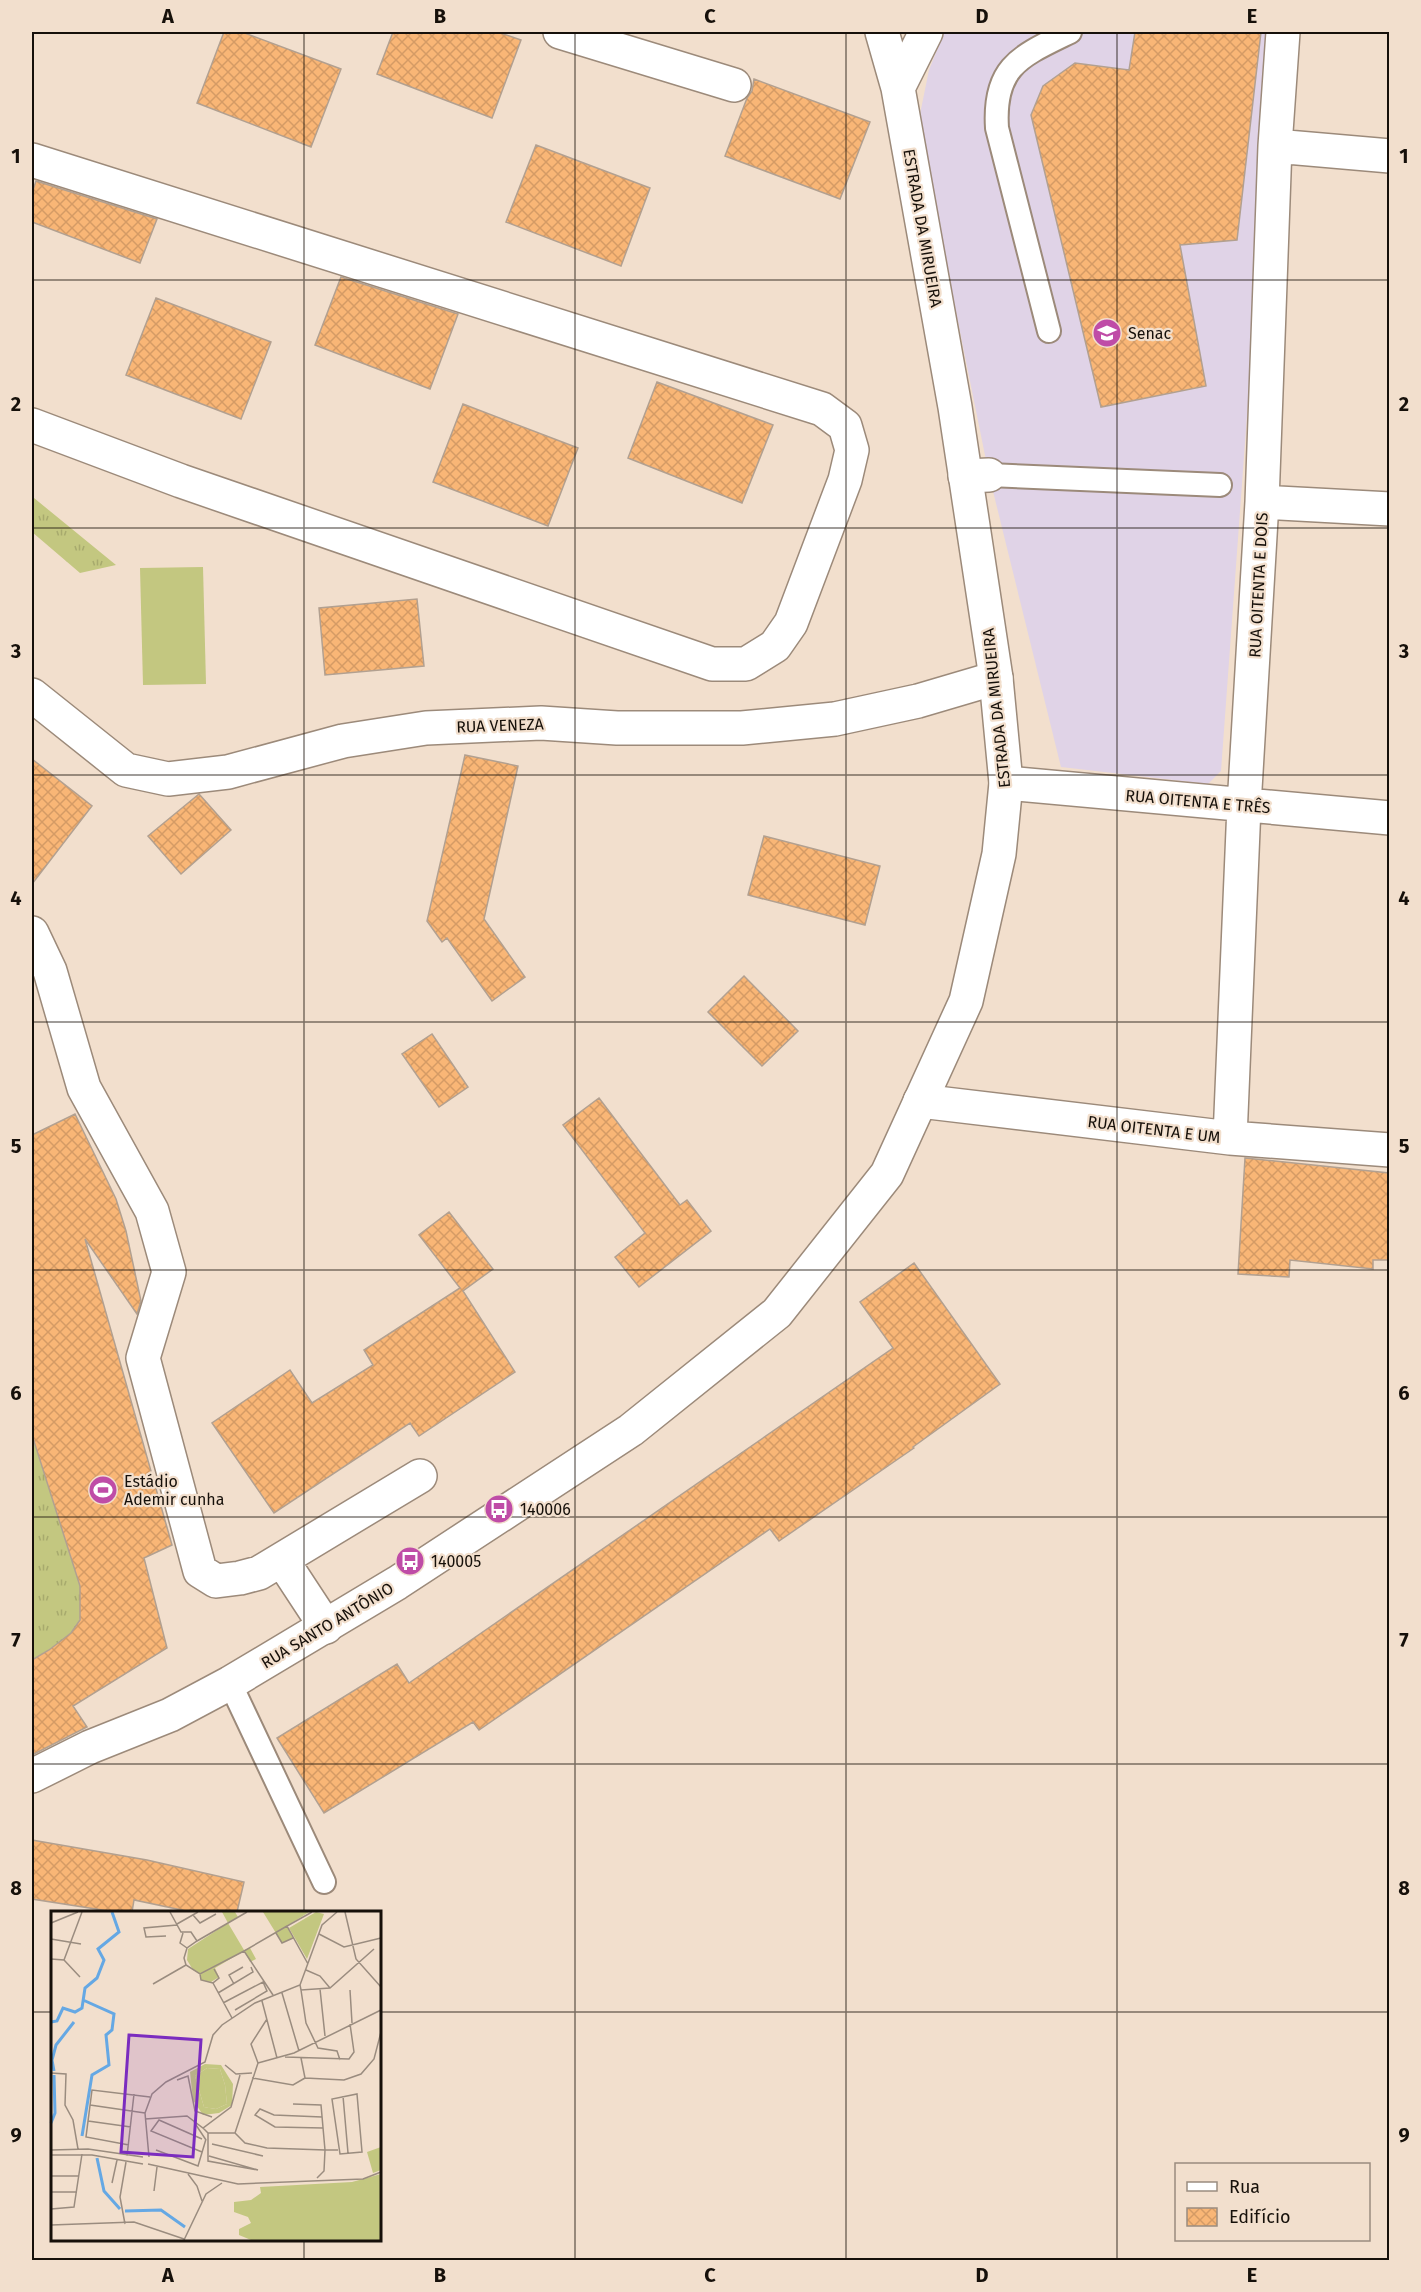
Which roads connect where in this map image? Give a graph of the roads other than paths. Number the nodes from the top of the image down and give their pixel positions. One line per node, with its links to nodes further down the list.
1 (560, 32): 6 (street)
2 (882, 32): 7 (street, ESTRADA DA MIRUEIRA)
3 (926, 32): 7 (street)
4 (1070, 32): 11 (lane)
5 (1283, 32): 8 (street, RUA OITENTA E DOIS)
6 (734, 85)
7 (898, 88): 13 (street, ESTRADA DA MIRUEIRA)
8 (1275, 146): 9 (street); 15 (street, RUA OITENTA E DOIS)
9 (1389, 156)
10 (32, 160): 12 (street)
11 (1049, 331)
12 (32, 425)
13 (977, 475): 14 (lane); 17 (street, ESTRADA DA MIRUEIRA)
14 (1220, 485)
15 (1262, 502): 16 (street); 20 (street, RUA OITENTA E DOIS)
16 (1389, 509)
17 (996, 678): 18 (street, RUA VENEZA); 19 (street, ESTRADA DA MIRUEIRA)
18 (32, 695)
19 (1006, 783): 20 (street, RUA OITENTA E TRÊS); 23 (street, ESTRADA DA MIRUEIRA)
20 (1244, 806): 21 (street, RUA OITENTA E TRÊS); 24 (street, RUA OITENTA E DOIS)
21 (1389, 818)
22 (32, 933): 28 (street)
23 (920, 1101): 24 (street, RUA OITENTA E UM); 26 (street, ESTRADA DA MIRUEIRA)
24 (1230, 1138): 25 (street, RUA OITENTA E UM)
25 (1389, 1150)
26 (777, 1312): 29 (street, RUA SANTO ANTÔNIO)
27 (420, 1476): 28 (street)
28 (282, 1560): 29 (street)
29 (326, 1627): 30 (street, RUA SANTO ANTÔNIO)
30 (230, 1683): 31 (street, RUA SANTO ANTÔNIO); 32 (lane)
31 (32, 1776)
32 (324, 1882)

